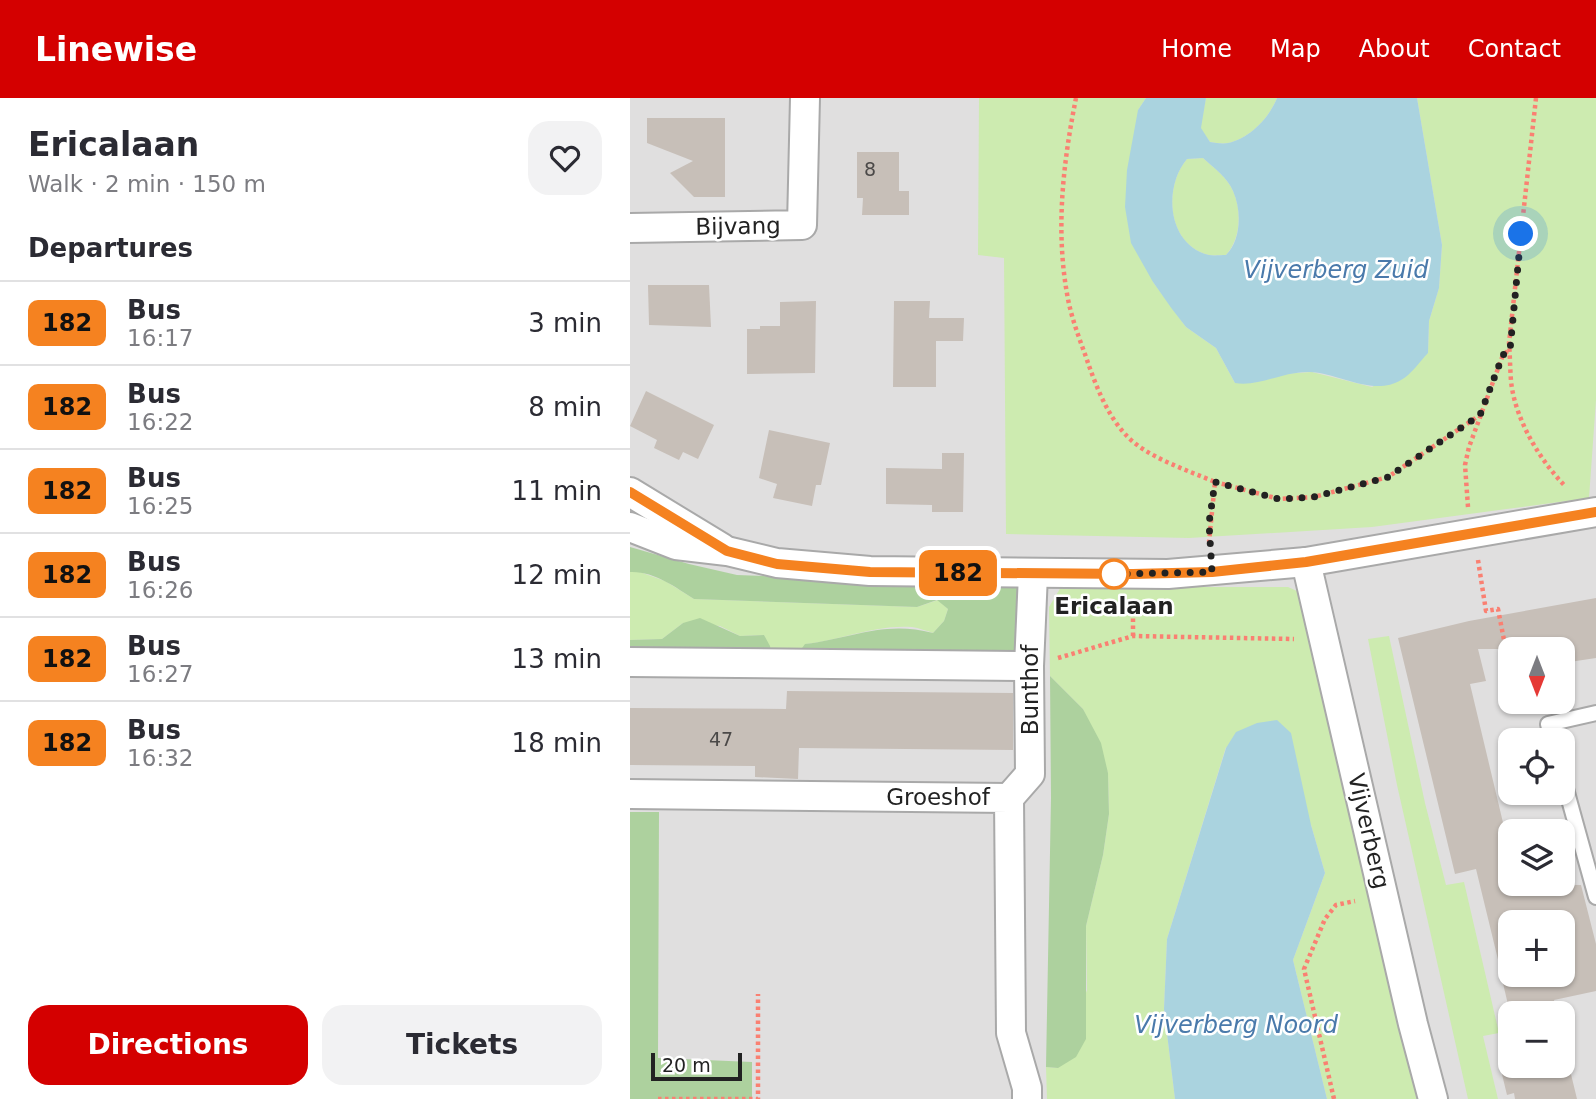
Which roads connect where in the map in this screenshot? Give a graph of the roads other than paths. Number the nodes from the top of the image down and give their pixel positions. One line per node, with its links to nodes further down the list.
1 (805, 98): 2 (street, Bijvang)
2 (630, 228)
3 (630, 492): 6 (street)
4 (1596, 512): 7 (street)
5 (630, 527): 6 (street)
6 (727, 551): 8 (street)
7 (1306, 562): 8 (street); 18 (street, Vijverberg)
8 (1033, 573): 10 (street, Bunthof)
9 (630, 662): 10 (street)
10 (1029, 666): 14 (street, Bunthof)
11 (1596, 713): 12 (lane)
12 (1549, 728)
13 (630, 794): 14 (street, Groeshof)
14 (1009, 798): 17 (street, Groeshof)
15 (1570, 805): 16 (lane)
16 (1596, 897)
17 (1027, 1099)
18 (1433, 1099)

